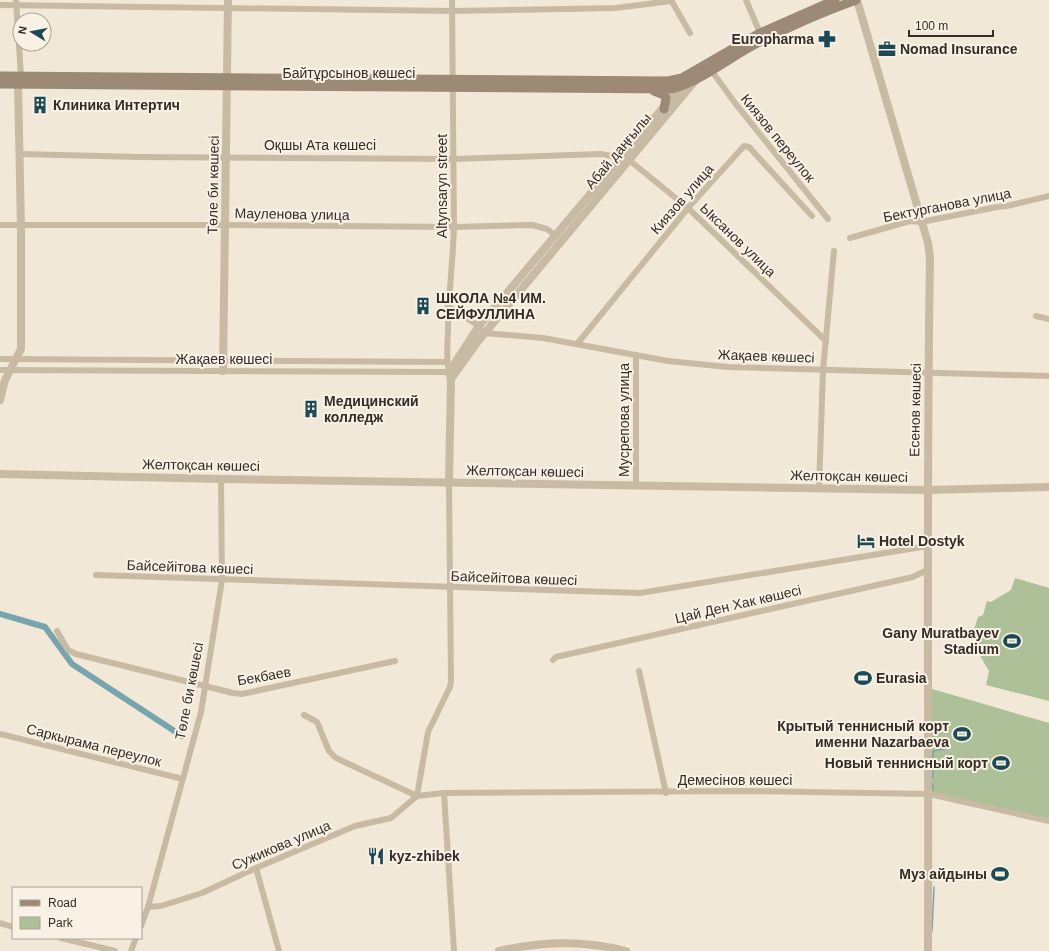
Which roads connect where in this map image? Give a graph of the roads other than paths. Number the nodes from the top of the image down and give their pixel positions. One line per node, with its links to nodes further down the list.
1 (452, 0): 11 (street, Altynsaryn street)
2 (624, 0): 10 (street)
3 (671, 0): 10 (street); 12 (street)
4 (746, 0): 13 (street)
5 (835, 0): 13 (main road, Абай даңғылы)
6 (856, 0): 13 (main road, Абай даңғылы); 33 (street, Есенов көшесі)
7 (16, 2): 8 (street); 9 (street); 17 (street)
8 (228, 4): 11 (street); 18 (street, Төле би көшесі)
9 (0, 5)
10 (624, 7): 11 (street)
11 (452, 11): 19 (street, Altynsaryn street)
12 (690, 33)
13 (765, 34): 14 (main road, Абай даңғылы); 16 (main road, Абай даңғылы)
14 (711, 70): 16 (main road, Абай даңғылы); 32 (street, Киязов переулок)
15 (0, 76): 17 (main road, Байтұрсынов көшесі)
16 (694, 77): 19 (main road, Байтұрсынов көшесі); 21 (main road, Байтұрсынов көшесі); 27 (street, Абай даңғылы)
17 (19, 80): 18 (main road, Байтұрсынов көшесі); 20 (main road, Байтұрсынов көшесі); 24 (street)
18 (228, 82): 19 (main road, Байтұрсынов көшесі); 25 (street, Төле би көшесі)
19 (454, 83): 22 (main road, Байтұрсынов көшесі); 26 (street, Altynsaryn street)
20 (0, 84)
21 (681, 87): 22 (main road, Байтұрсынов көшесі); 23 (street, Абай даңғылы)
22 (649, 89): 23 (main road)
23 (664, 109): 28 (street, Абай даңғылы)
24 (20, 154): 25 (street, Оқшы Ата көшесі); 36 (street)
25 (226, 156): 26 (street, Оқшы Ата көшесі); 35 (street, Төле би көшесі)
26 (454, 159): 28 (street, Оқшы Ата көшесі); 37 (street, Altynsaryn street)
27 (629, 160): 30 (street, Ыксанов улица); 45 (street, Абай даңғылы)
28 (618, 162): 38 (street, Абай даңғылы)
29 (1049, 196): 33 (street, Бектурганова улица)
30 (688, 208): 31 (street, Киязов улица); 46 (street, Ыксанов улица); 47 (street, Киязов улица)
31 (812, 216)
32 (828, 219)
33 (921, 222): 39 (street, Бектурганова улица); 57 (street, Есенов көшесі)
34 (0, 225): 36 (street, Мауленова улица)
35 (225, 225): 36 (street, Мауленова улица); 37 (street, Мауленова улица); 51 (street, Төле би көшесі)
36 (21, 226): 50 (street)
37 (454, 228): 38 (street, Мауленова улица); 41 (street, Altynsaryn street)
38 (556, 236): 44 (street, Абай даңғылы)
39 (850, 238)
40 (834, 250): 46 (street)
41 (448, 306): 44 (street); 52 (street, Altynsaryn street)
42 (1036, 316): 43 (street)
43 (1049, 319)
44 (478, 326): 45 (street); 58 (street, Абай даңғылы)
45 (484, 333): 47 (street, Жақаев көшесі); 58 (street, Абай даңғылы)
46 (826, 341): 55 (street)
47 (577, 344): 48 (street, Жақаев көшесі)
48 (636, 355): 55 (street, Жақаев көшесі); 64 (street, Мусрепова улица)
49 (0, 359): 50 (street, Жақаев көшесі)
50 (16, 359): 51 (street, Жақаев көшесі); 54 (street)
51 (224, 360): 52 (street, Жақаев көшесі); 56 (street, Төле би көшесі)
52 (447, 362): 58 (street, Altynsaryn street)
53 (0, 370): 54 (street, Жақаев көшесі)
54 (10, 370): 56 (street, Жақаев көшесі); 60 (street)
55 (824, 370): 57 (street, Жақаев көшесі); 66 (street)
56 (223, 371): 58 (street, Жақаев көшесі)
57 (928, 373): 59 (street, Жақаев көшесі); 67 (street, Есенов көшесі)
58 (450, 376): 63 (street)
59 (1049, 376)
60 (0, 400)
61 (0, 474): 62 (street, Желтоқсан көшесі)
62 (221, 479): 63 (street, Желтоқсан көшесі); 71 (street, Төле би көшесі)
63 (449, 483): 64 (street, Желтоқсан көшесі); 72 (street)
64 (636, 486): 66 (street, Желтоқсан көшесі)
65 (1049, 487): 67 (street, Желтоқсан көшесі)
66 (819, 488): 67 (street, Желтоқсан көшесі)
67 (927, 490): 68 (street, Есенов көшесі)
68 (928, 546): 69 (street, Есенов көшесі); 72 (street, Байсейітова көшесі)
69 (929, 569): 74 (street, Цай Ден Хак көшесі); 83 (street, Есенов көшесі)
70 (96, 575): 71 (street, Байсейітова көшесі)
71 (222, 580): 72 (street, Байсейітова көшесі); 77 (street, Төле би көшесі)
72 (450, 588): 84 (street)
73 (57, 631): 77 (street, Бекбаев)
74 (552, 660)
75 (395, 661): 77 (street, Бекбаев)
76 (639, 671): 81 (street)
77 (205, 686): 80 (street, Төле би көшесі)
78 (304, 715): 84 (street)
79 (0, 734): 80 (street, Саркырама переулок)
80 (182, 779): 87 (street, Төле би көшесі)
81 (666, 792): 82 (street, Демесінов көшесі); 83 (street, Демесінов көшесі)
82 (444, 793): 84 (street, Демесінов көшесі); 96 (street)
83 (929, 794): 85 (street, Демесінов көшесі); 99 (street, Есенов көшесі)
84 (417, 796): 86 (street, Сужикова улица)
85 (1049, 821)
86 (256, 868): 87 (street, Сужикова улица); 95 (street)
87 (148, 907): 88 (street, Төле би көшесі)
88 (142, 923)
89 (0, 924): 90 (street)
90 (12, 927)
91 (65, 939): 93 (street)
92 (136, 939): 94 (street)
93 (115, 951)
94 (131, 951)
95 (278, 951)
96 (454, 951)
97 (500, 951): 98 (street)
98 (626, 951)
99 (928, 951)

